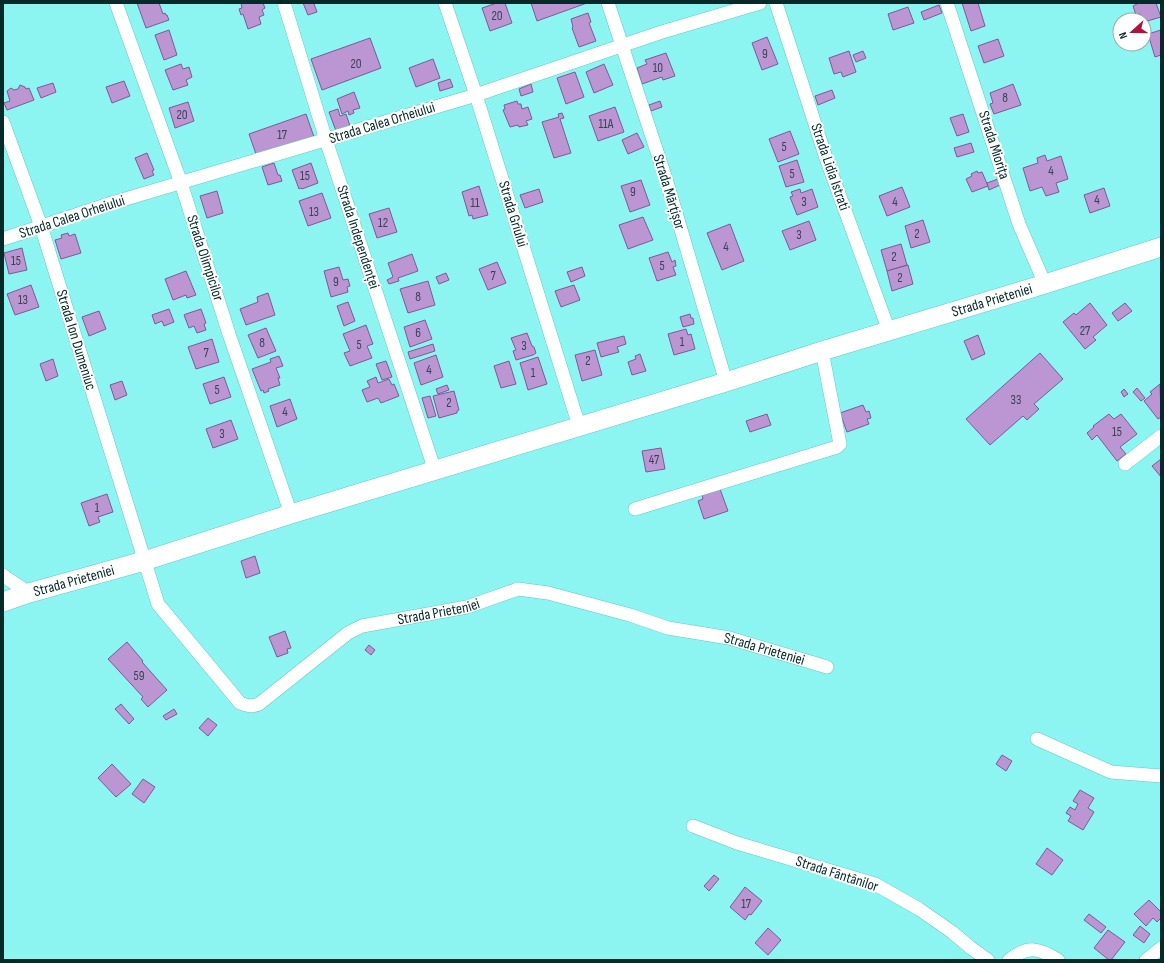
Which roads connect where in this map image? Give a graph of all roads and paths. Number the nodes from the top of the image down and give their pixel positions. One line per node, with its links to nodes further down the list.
1 (116, 3): 12 (street, Strada Olimpicilor)
2 (284, 3): 11 (street, Strada Independenței)
3 (445, 3): 9 (street, Strada Grîului)
4 (608, 3): 8 (street, Strada Mărțișor)
5 (760, 3): 8 (street, Strada Calea Orheiului)
6 (776, 3): 17 (street, Strada Lidia Istrati)
7 (947, 3): 16 (street, Strada Miorița)
8 (622, 46): 9 (street, Strada Calea Orheiului); 19 (street, Strada Mărțișor)
9 (476, 95): 11 (street, Strada Calea Orheiului); 20 (street, Strada Grîului)
10 (3, 122): 13 (street, Strada Ion Dumeniuc)
11 (326, 140): 12 (street, Strada Calea Orheiului); 23 (street, Strada Independenței)
12 (181, 183): 13 (street, Strada Calea Orheiului); 25 (street, Strada Olimpicilor)
13 (41, 226): 14 (street, Strada Calea Orheiului); 26 (street, Strada Ion Dumeniuc)
14 (3, 239)
15 (1161, 247): 16 (street, Strada Prieteniei)
16 (1045, 284): 17 (street, Strada Prieteniei)
17 (889, 331): 18 (street, Strada Prieteniei)
18 (822, 351): 19 (street, Strada Prieteniei); 24 (street)
19 (726, 382): 20 (street, Strada Prieteniei)
20 (579, 426): 23 (street, Strada Prieteniei)
21 (1161, 436): 22 (street)
22 (1125, 464)
23 (435, 471): 25 (street, Strada Prieteniei)
24 (635, 509)
25 (291, 514): 26 (street, Strada Prieteniei)
26 (144, 561): 28 (street, Strada Prieteniei); 30 (street, Strada Prieteniei)
27 (3, 574): 28 (street)
28 (29, 593): 29 (street, Strada Prieteniei)
29 (3, 602)
30 (827, 667)
31 (1037, 739): 32 (street)
32 (1161, 776)
33 (693, 826): 35 (street, Strada Fântânilor)
34 (1161, 948): 38 (street)
35 (988, 960)
36 (1009, 960): 37 (street)
37 (1058, 960)
38 (1146, 960)

